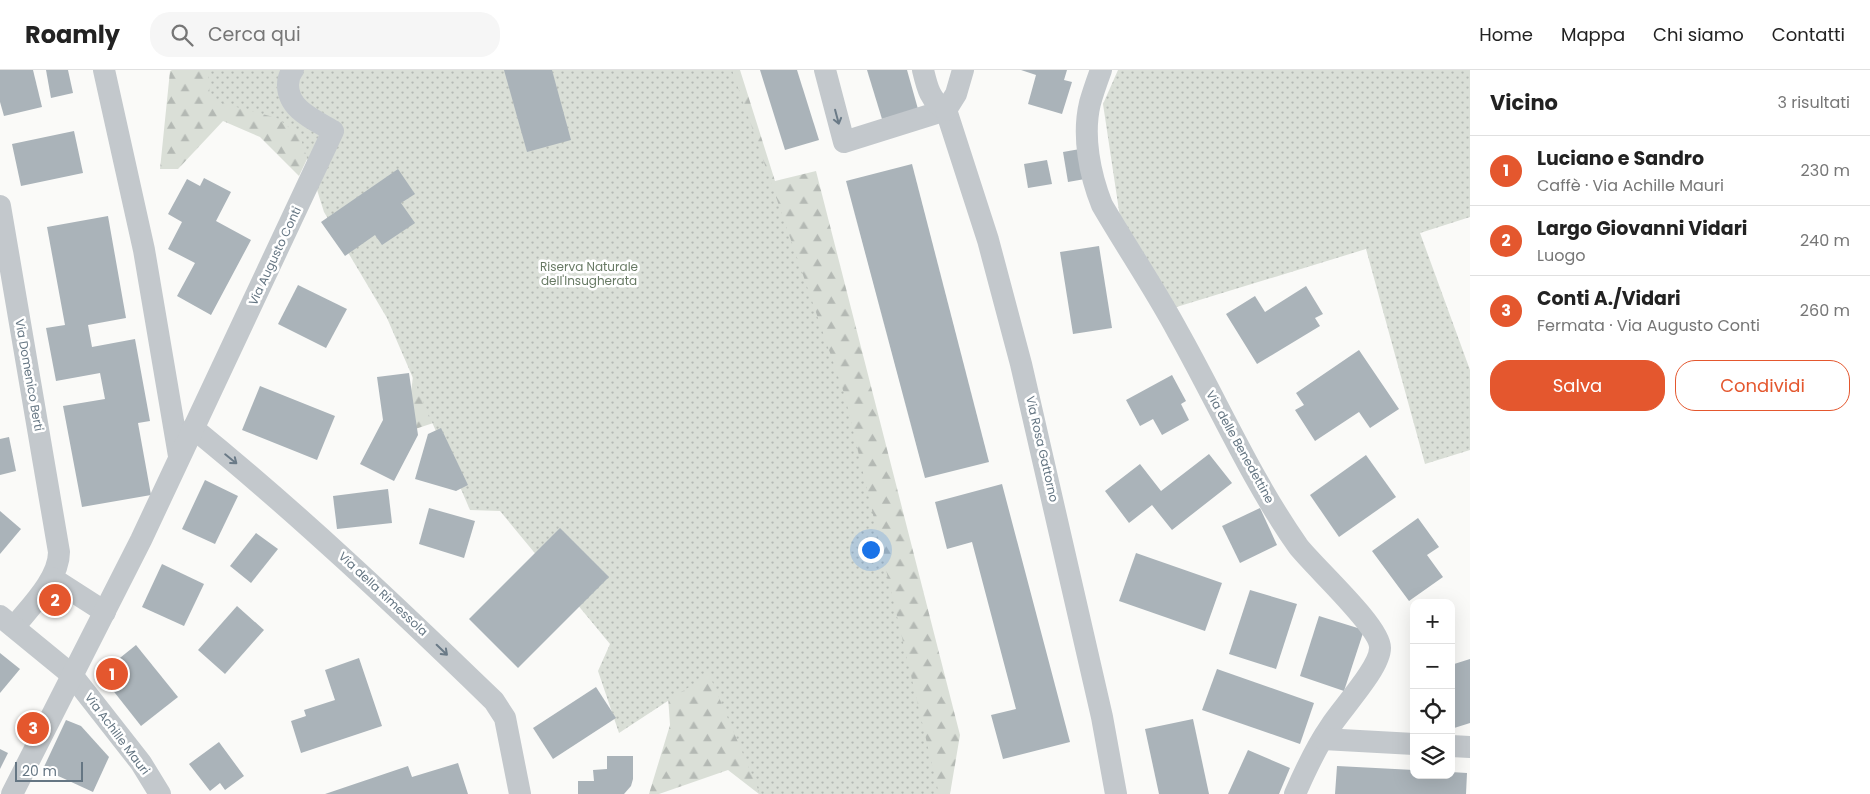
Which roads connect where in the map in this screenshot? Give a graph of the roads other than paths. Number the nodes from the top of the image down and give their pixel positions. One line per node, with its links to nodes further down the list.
1 (104, 70): 10 (street)
2 (293, 70): 9 (street, Via Augusto Conti)
3 (825, 70): 7 (street, one-way to 7)
4 (923, 70): 7 (street, Via Rosa Gattorno)
5 (964, 70): 7 (street)
6 (1101, 70): 15 (street, Via delle Benedettine)
7 (946, 110): 22 (street, Via Rosa Gattorno)
8 (1, 215): 11 (street, Via Domenico Berti)
9 (193, 428): 10 (street, Via Augusto Conti); 21 (street, Via della Rimessola, one-way to 21)
10 (179, 456): 12 (street, Via Augusto Conti)
11 (52, 578): 12 (street); 13 (street)
12 (105, 612): 14 (street, Via Augusto Conti)
13 (7, 621): 14 (street, Via Achille Mauri)
14 (72, 675): 19 (street); 20 (street, Via Achille Mauri)
15 (1322, 739): 16 (street); 23 (street, Via delle Benedettine)
16 (1410, 744)
17 (1455, 746): 18 (street)
18 (1470, 747)
19 (12, 794)
20 (160, 794)
21 (520, 794)
22 (1116, 794)
23 (1296, 794)

